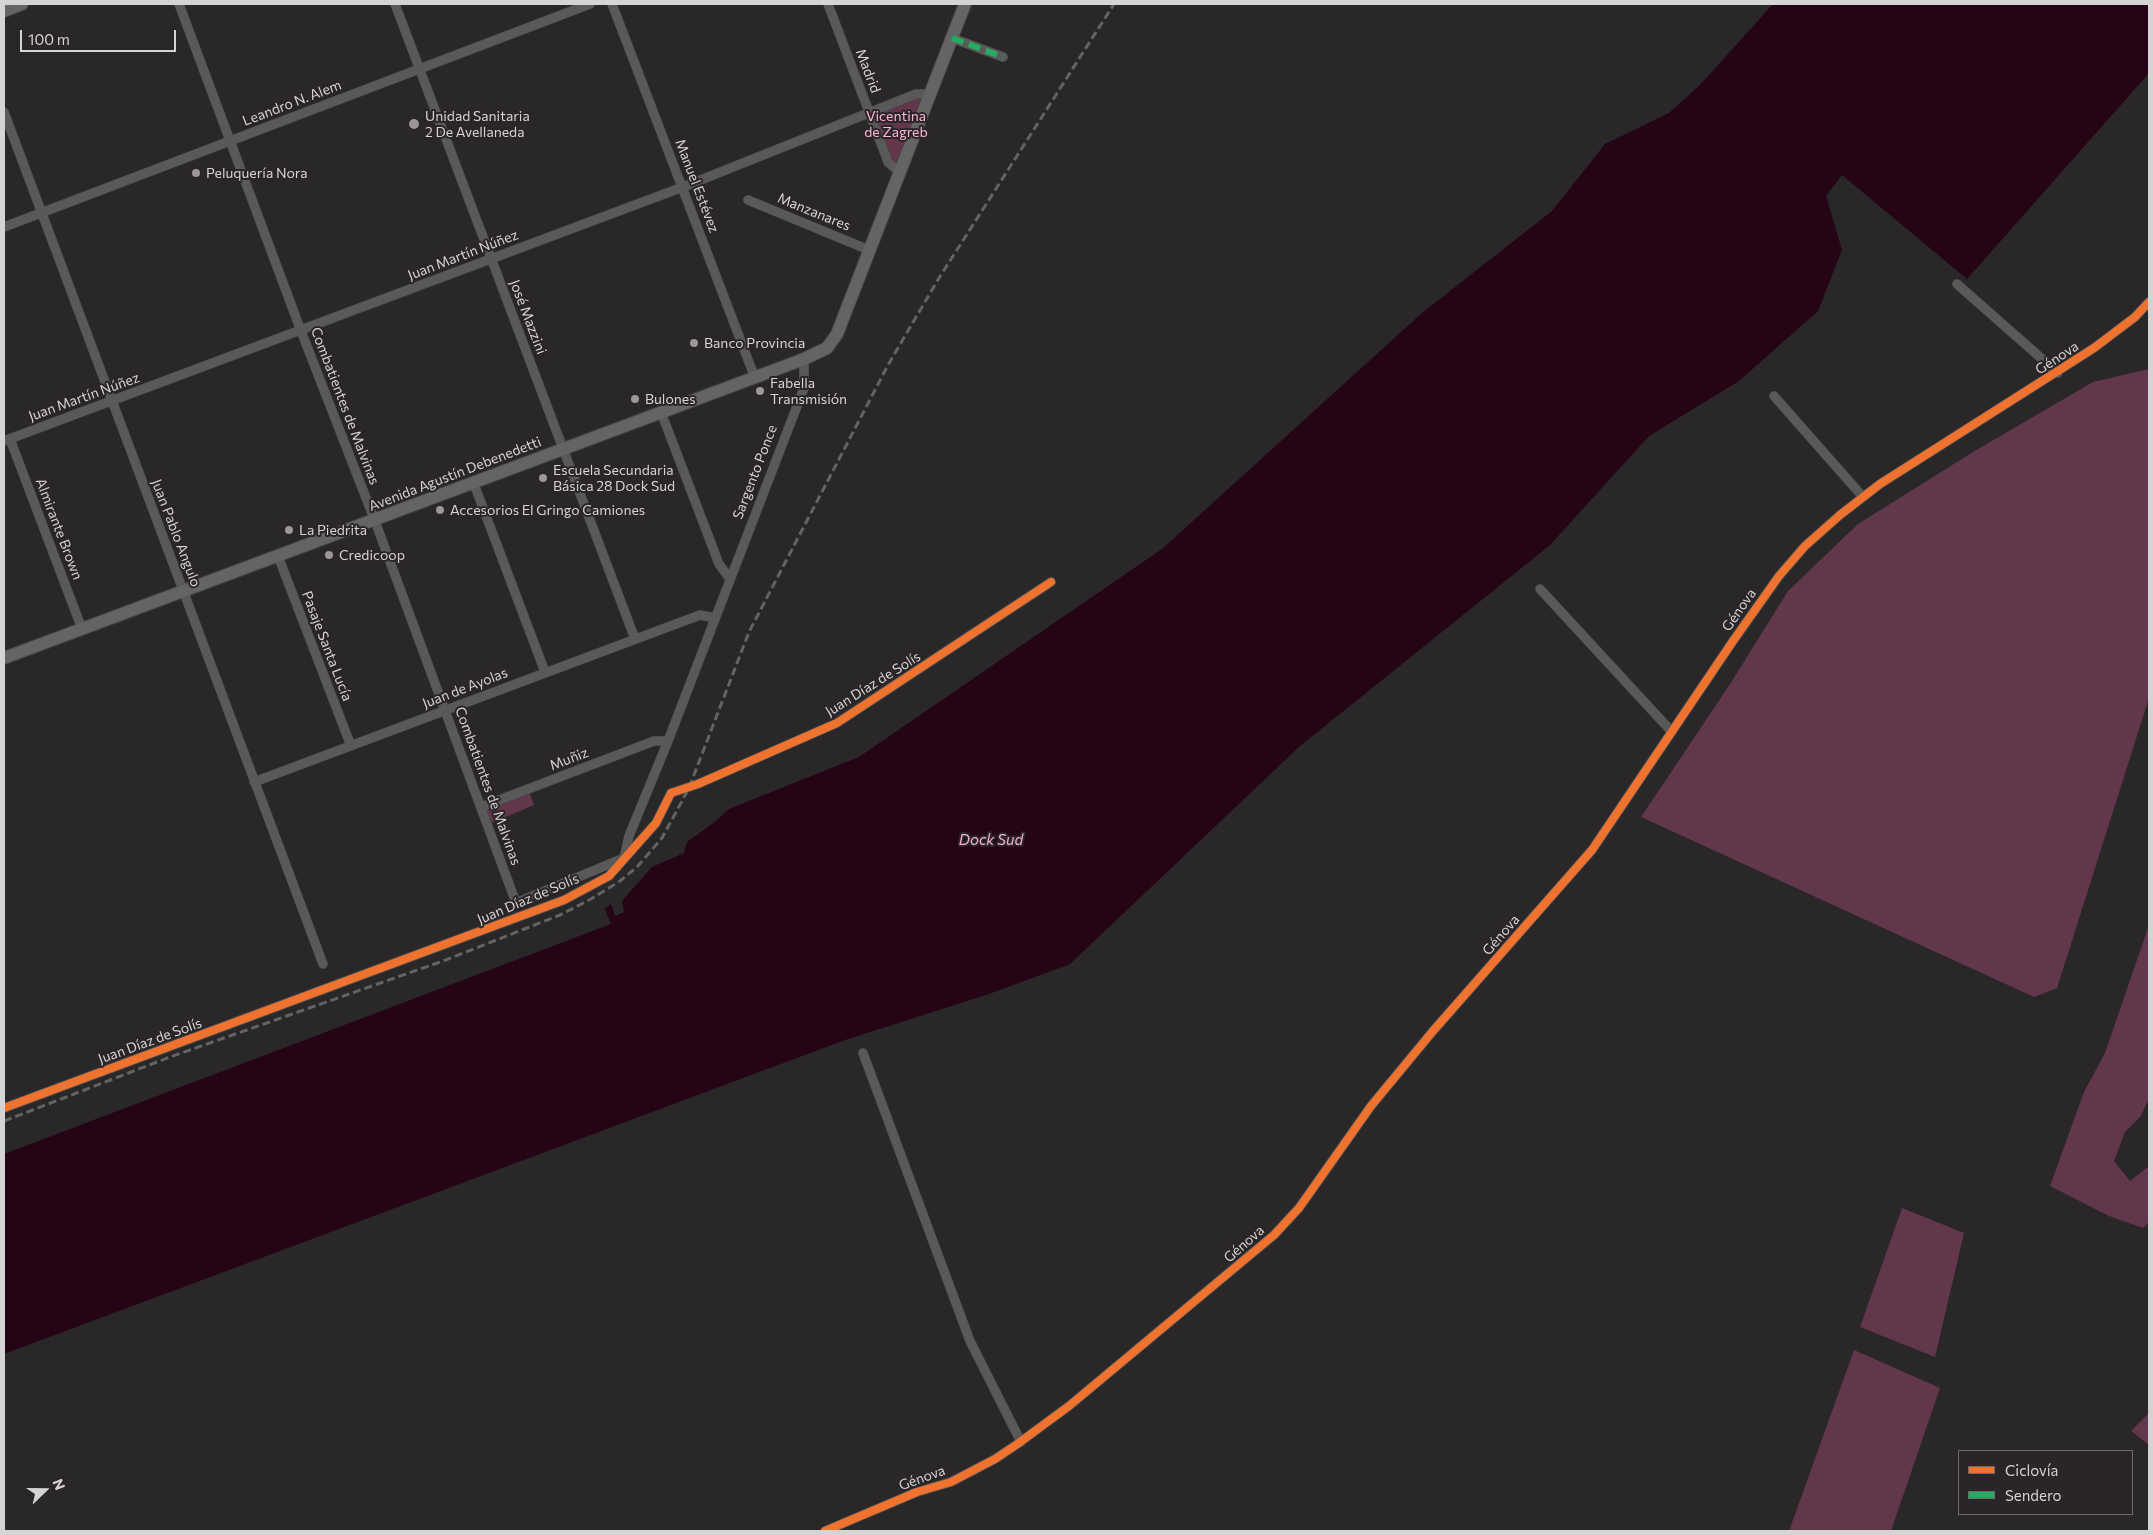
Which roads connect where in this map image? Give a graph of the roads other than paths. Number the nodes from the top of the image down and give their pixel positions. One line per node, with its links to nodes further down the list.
1 (22, 4): 8 (main road)
2 (179, 4): 15 (street, Combatientes de Malvinas)
3 (395, 4): 11 (street, José Mazzini)
4 (590, 4): 11 (street, Leandro N. Alem)
5 (612, 4): 17 (street, Manuel Estévez)
6 (828, 4): 14 (street, Madrid)
7 (965, 4): 9 (main road)
8 (4, 11)
9 (952, 38): 10 (street); 12 (main road)
10 (1002, 57)
11 (420, 69): 15 (street, Leandro N. Alem); 22 (street, José Mazzini)
12 (930, 94): 14 (street, Juan Martín Núñez); 16 (main road)
13 (4, 112): 19 (street, Juan Pablo Angulo)
14 (870, 113): 16 (street, Madrid); 17 (street, Juan Martín Núñez)
15 (230, 142): 19 (street, Leandro N. Alem); 25 (street, Combatientes de Malvinas)
16 (900, 173): 21 (main road)
17 (683, 186): 22 (street, Juan Martín Núñez); 28 (street, Manuel Estévez)
18 (748, 200): 21 (street, Manzanares)
19 (42, 212): 20 (street, Leandro N. Alem); 30 (street, Juan Pablo Angulo)
20 (4, 227)
21 (869, 250): 26 (main road)
22 (492, 259): 25 (street, Juan Martín Núñez); 33 (street, José Mazzini)
23 (1957, 284): 27 (street)
24 (2149, 302): 27 (street, Génova)
25 (301, 330): 30 (street, Juan Martín Núñez); 36 (street, Combatientes de Malvinas)
26 (804, 359): 28 (main road, Avenida Agustín Debenedetti); 38 (street, Sargento Ponce)
27 (2058, 373): 35 (street, Génova)
28 (755, 378): 31 (main road, Avenida Agustín Debenedetti)
29 (1774, 396): 35 (street)
30 (111, 402): 32 (street, Juan Martín Núñez); 41 (street, Juan Pablo Angulo)
31 (661, 412): 33 (main road, Avenida Agustín Debenedetti); 38 (street)
32 (7, 440): 43 (street, Almirante Brown)
33 (564, 449): 34 (main road, Avenida Agustín Debenedetti); 44 (street, José Mazzini)
34 (474, 484): 36 (main road, Avenida Agustín Debenedetti); 46 (street)
35 (1863, 497): 48 (street, Génova)
36 (375, 521): 37 (main road, Avenida Agustín Debenedetti); 47 (street, Combatientes de Malvinas)
37 (278, 556): 41 (main road, Avenida Agustín Debenedetti); 50 (street, Pasaje Santa Lucía)
38 (730, 579): 42 (street, Sargento Ponce)
39 (1051, 582): 53 (street, Juan Díaz de Solís)
40 (1540, 589): 48 (street)
41 (183, 590): 43 (main road, Avenida Agustín Debenedetti); 51 (street, Juan Pablo Angulo)
42 (715, 618): 44 (street, Juan de Ayolas); 49 (street, Sargento Ponce)
43 (82, 629): 45 (main road, Avenida Agustín Debenedetti)
44 (635, 639): 46 (street, Juan de Ayolas)
45 (4, 658)
46 (545, 672): 47 (street, Juan de Ayolas)
47 (445, 710): 50 (street, Juan de Ayolas); 52 (street, Combatientes de Malvinas)
48 (1672, 732): 57 (street, Génova)
49 (668, 742): 52 (street, Muñiz); 53 (street, Sargento Ponce)
50 (351, 746): 51 (street, Juan de Ayolas)
51 (254, 782): 54 (street, Juan Pablo Angulo)
52 (481, 807): 53 (street, Combatientes de Malvinas)
53 (624, 858): 56 (street, Juan Díaz de Solís)
54 (323, 964)
55 (863, 1053): 57 (street)
56 (4, 1108)
57 (1021, 1442): 58 (street, Génova)
58 (825, 1531)

